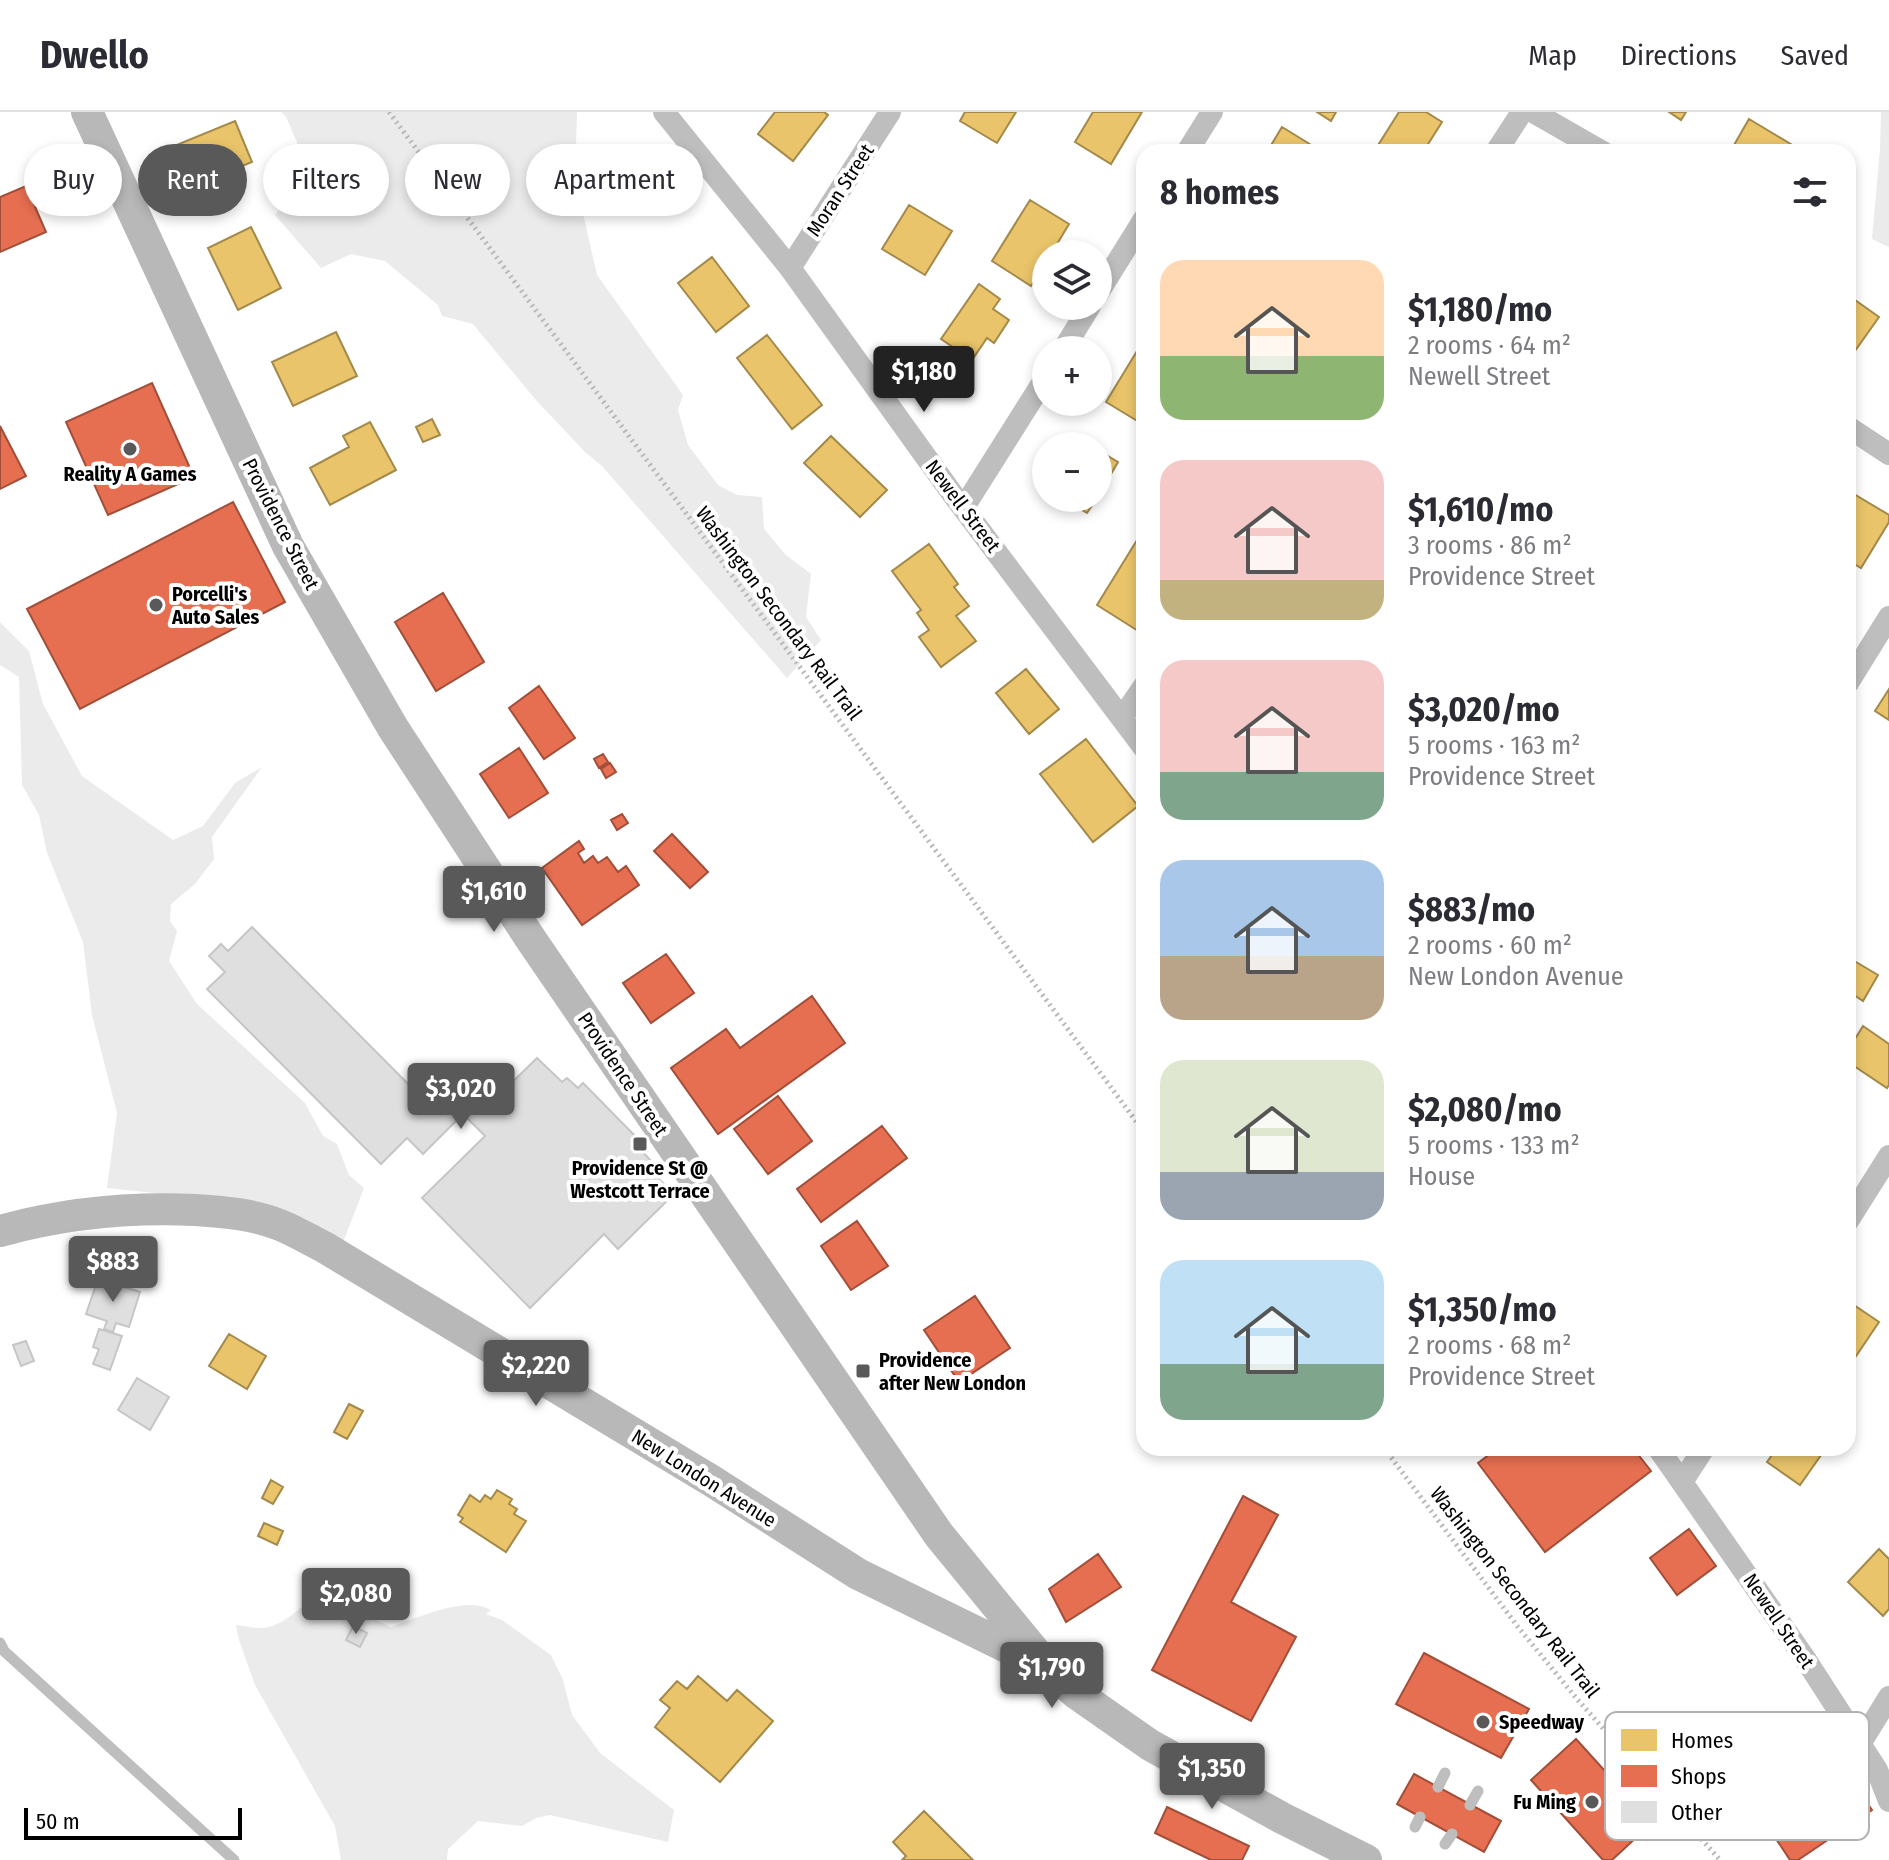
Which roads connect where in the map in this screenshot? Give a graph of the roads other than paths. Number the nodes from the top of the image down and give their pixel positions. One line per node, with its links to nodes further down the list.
1 (87, 112): 29 (main road, Providence Street)
2 (664, 112): 11 (street, Newell Street)
3 (890, 112): 11 (street, Moran Street)
4 (1212, 112): 7 (street)
5 (1522, 112): 8 (street)
6 (1533, 112): 9 (street)
7 (1192, 144)
8 (1501, 144)
9 (1589, 144)
10 (1136, 232): 12 (street)
11 (790, 268): 16 (street, Newell Street)
12 (1112, 270)
13 (1032, 399): 16 (street)
14 (1856, 432): 15 (street)
15 (1889, 454)
16 (964, 507): 20 (street, Newell Street)
17 (1889, 617): 18 (street)
18 (1856, 670)
19 (1136, 698): 20 (street)
20 (1122, 718): 21 (street, Newell Street)
21 (1136, 737)
22 (1889, 1156): 23 (street)
23 (1856, 1208)
24 (0, 1231): 29 (main road, New London Avenue)
25 (1664, 1456): 27 (street, Newell Street)
26 (1699, 1456): 27 (street)
27 (1682, 1482): 31 (street, Newell Street)
28 (0, 1643): 39 (lane)
29 (1048, 1668): 40 (main road, Providence Street)
30 (1889, 1697): 32 (street)
31 (1839, 1712)
32 (1869, 1729)
33 (1869, 1758): 37 (street, Newell Street)
34 (1445, 1773): 35 (lane)
35 (1438, 1787)
36 (1478, 1791): 38 (lane)
37 (1889, 1801)
38 (1470, 1805)
39 (234, 1860)
40 (1366, 1860)

